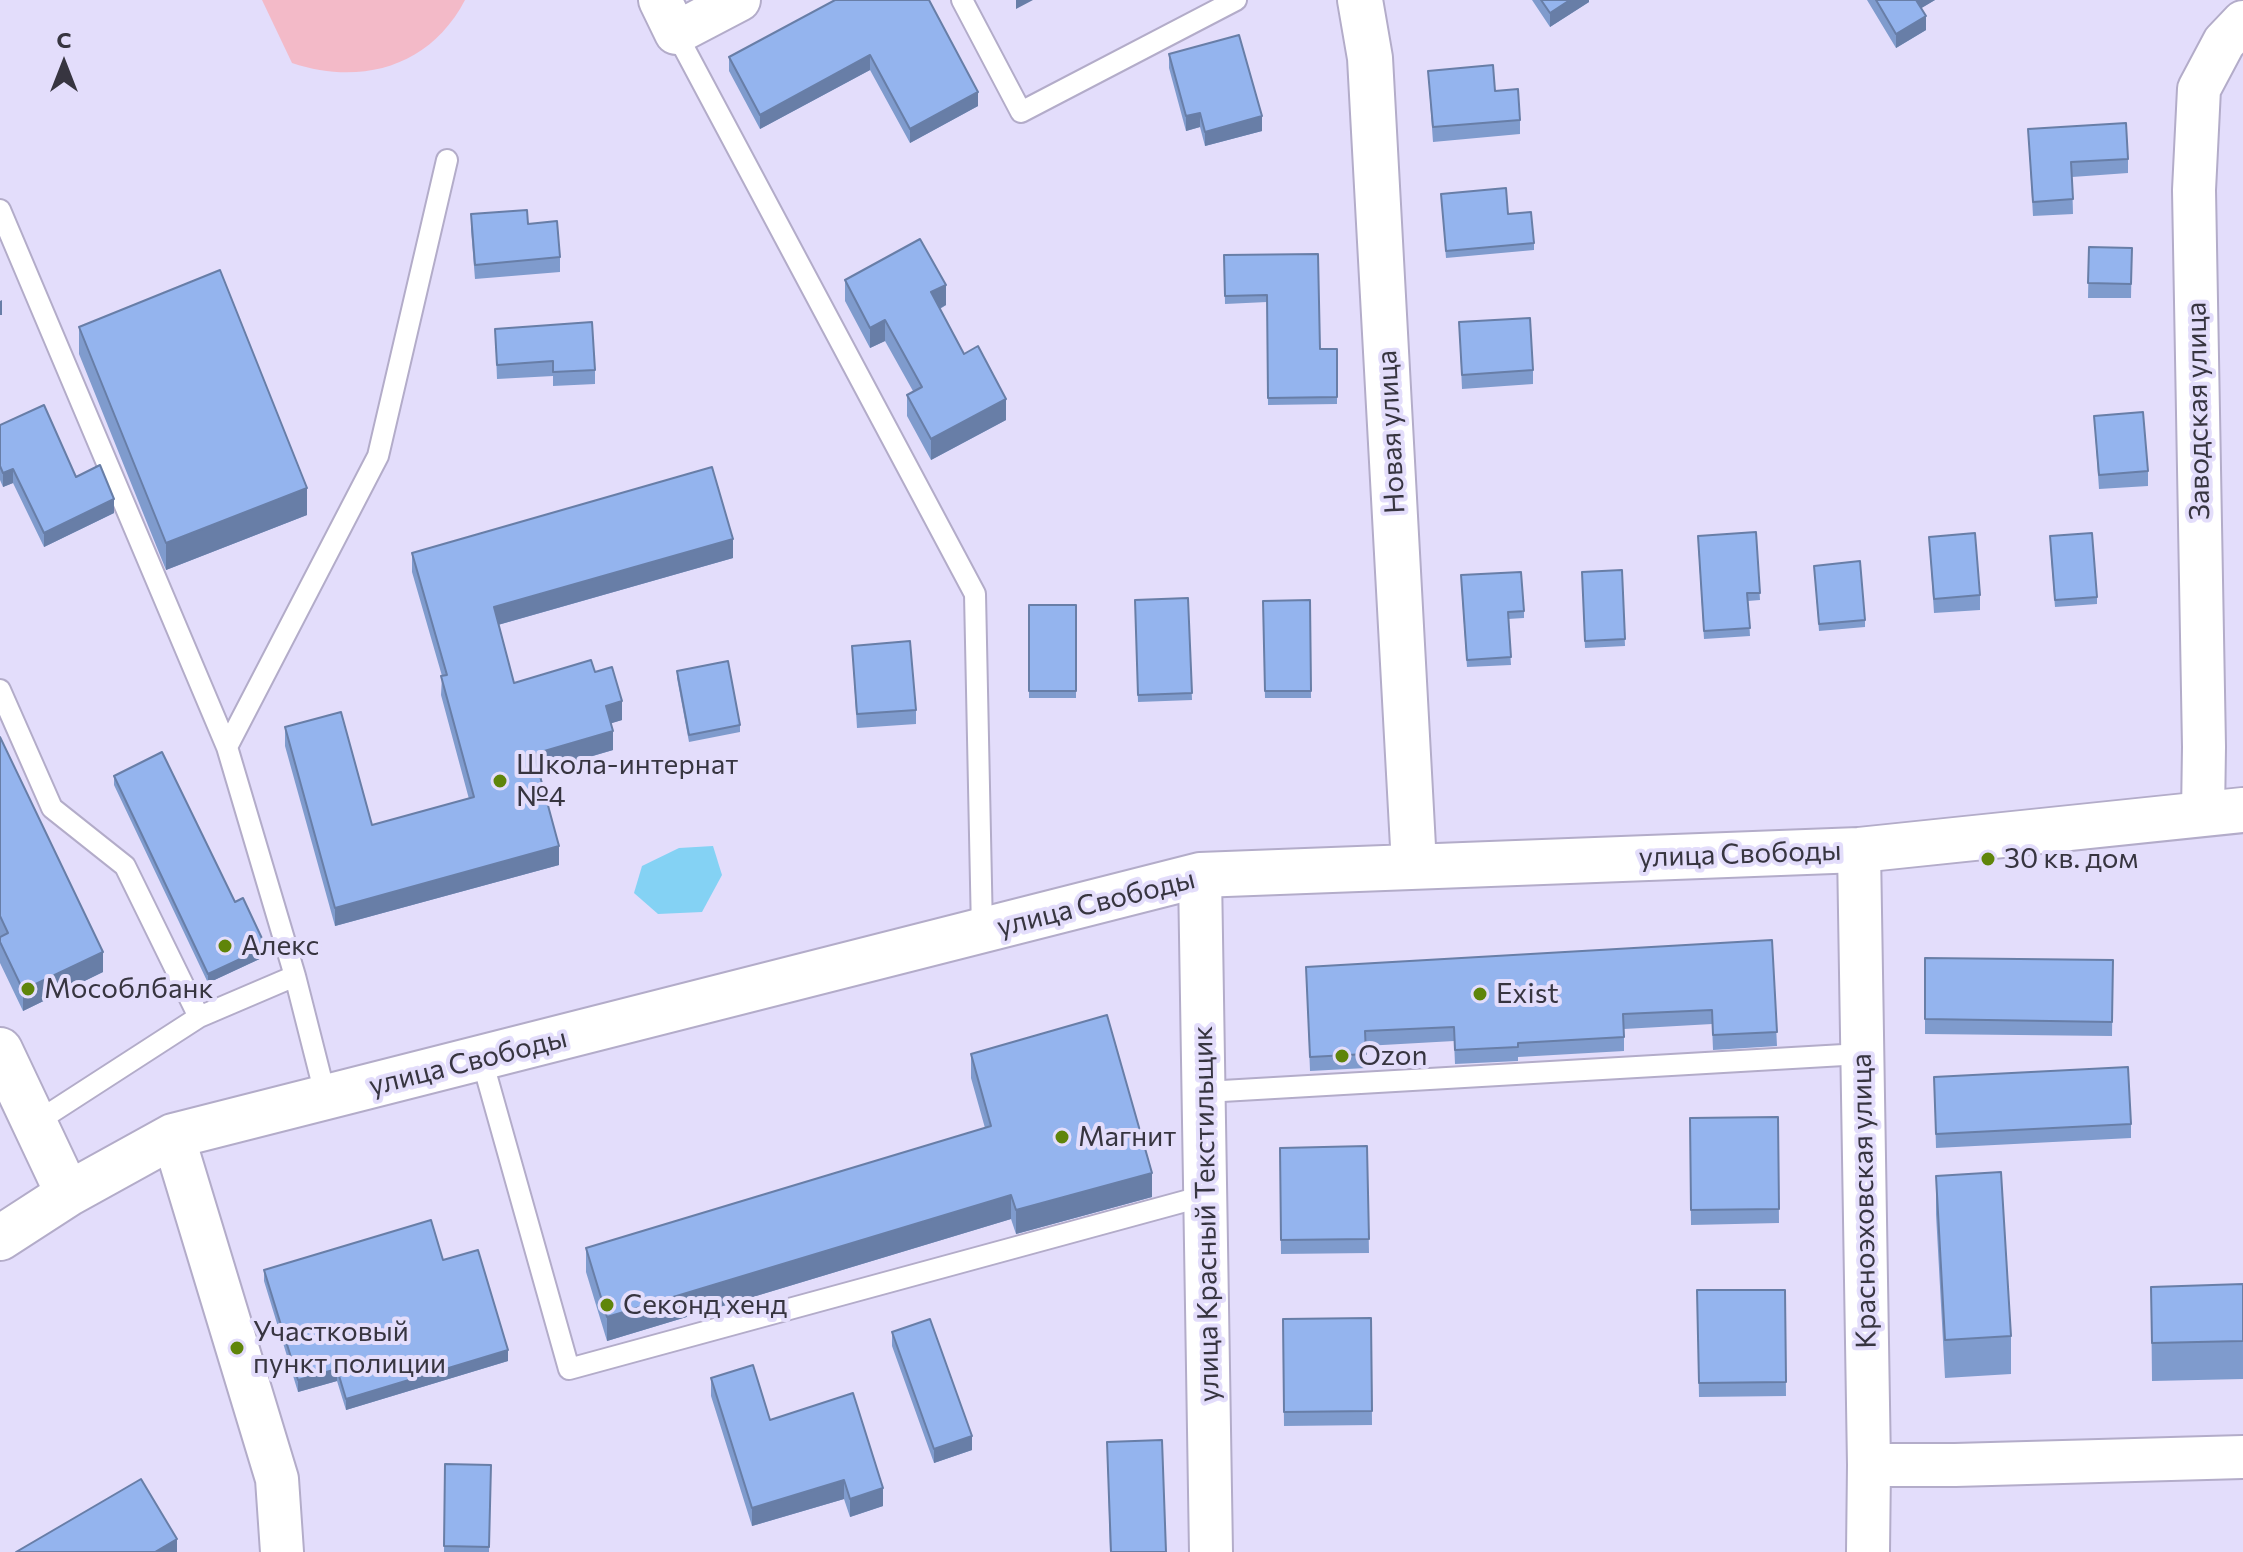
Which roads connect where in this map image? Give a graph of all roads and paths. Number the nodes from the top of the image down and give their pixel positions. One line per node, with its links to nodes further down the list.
1 (739, 0): 5 (street)
2 (962, 0): 3 (lane)
3 (1236, 0)
4 (1360, 0): 13 (main road, Новая улица)
5 (668, 16): 15 (lane)
6 (2243, 22): 11 (street, Заводская улица)
7 (447, 160): 10 (lane)
8 (0, 210): 10 (lane)
9 (0, 690): 17 (lane)
10 (227, 747): 16 (lane)
11 (2223, 812): 12 (main road, улица Свободы)
12 (1859, 850): 13 (main road, улица Свободы); 19 (street, Красноэховская улица)
13 (1414, 865): 14 (main road, улица Свободы)
14 (1200, 875): 15 (main road, улица Свободы); 21 (street, улица Красный Текстильщик)
15 (982, 931): 20 (main road, улица Свободы)
16 (295, 976): 17 (lane); 22 (lane)
17 (199, 1017): 23 (lane)
18 (0, 1050): 23 (main road)
19 (1861, 1054): 21 (lane); 29 (street, Красноэховская улица)
20 (482, 1060): 22 (main road, улица Свободы); 26 (lane)
21 (1205, 1092): 26 (street, улица Красный Текстильщик)
22 (326, 1098): 24 (main road, улица Свободы)
23 (35, 1123): 25 (main road)
24 (173, 1136): 25 (main road, улица Свободы); 30 (street)
25 (68, 1194): 27 (main road, улица Свободы)
26 (1204, 1196): 31 (street, улица Красный Текстильщик)
27 (0, 1238)
28 (2243, 1457): 29 (street)
29 (1869, 1465): 32 (street, Красноэховская улица)
30 (282, 1552)
31 (1211, 1552)
32 (1868, 1552)

